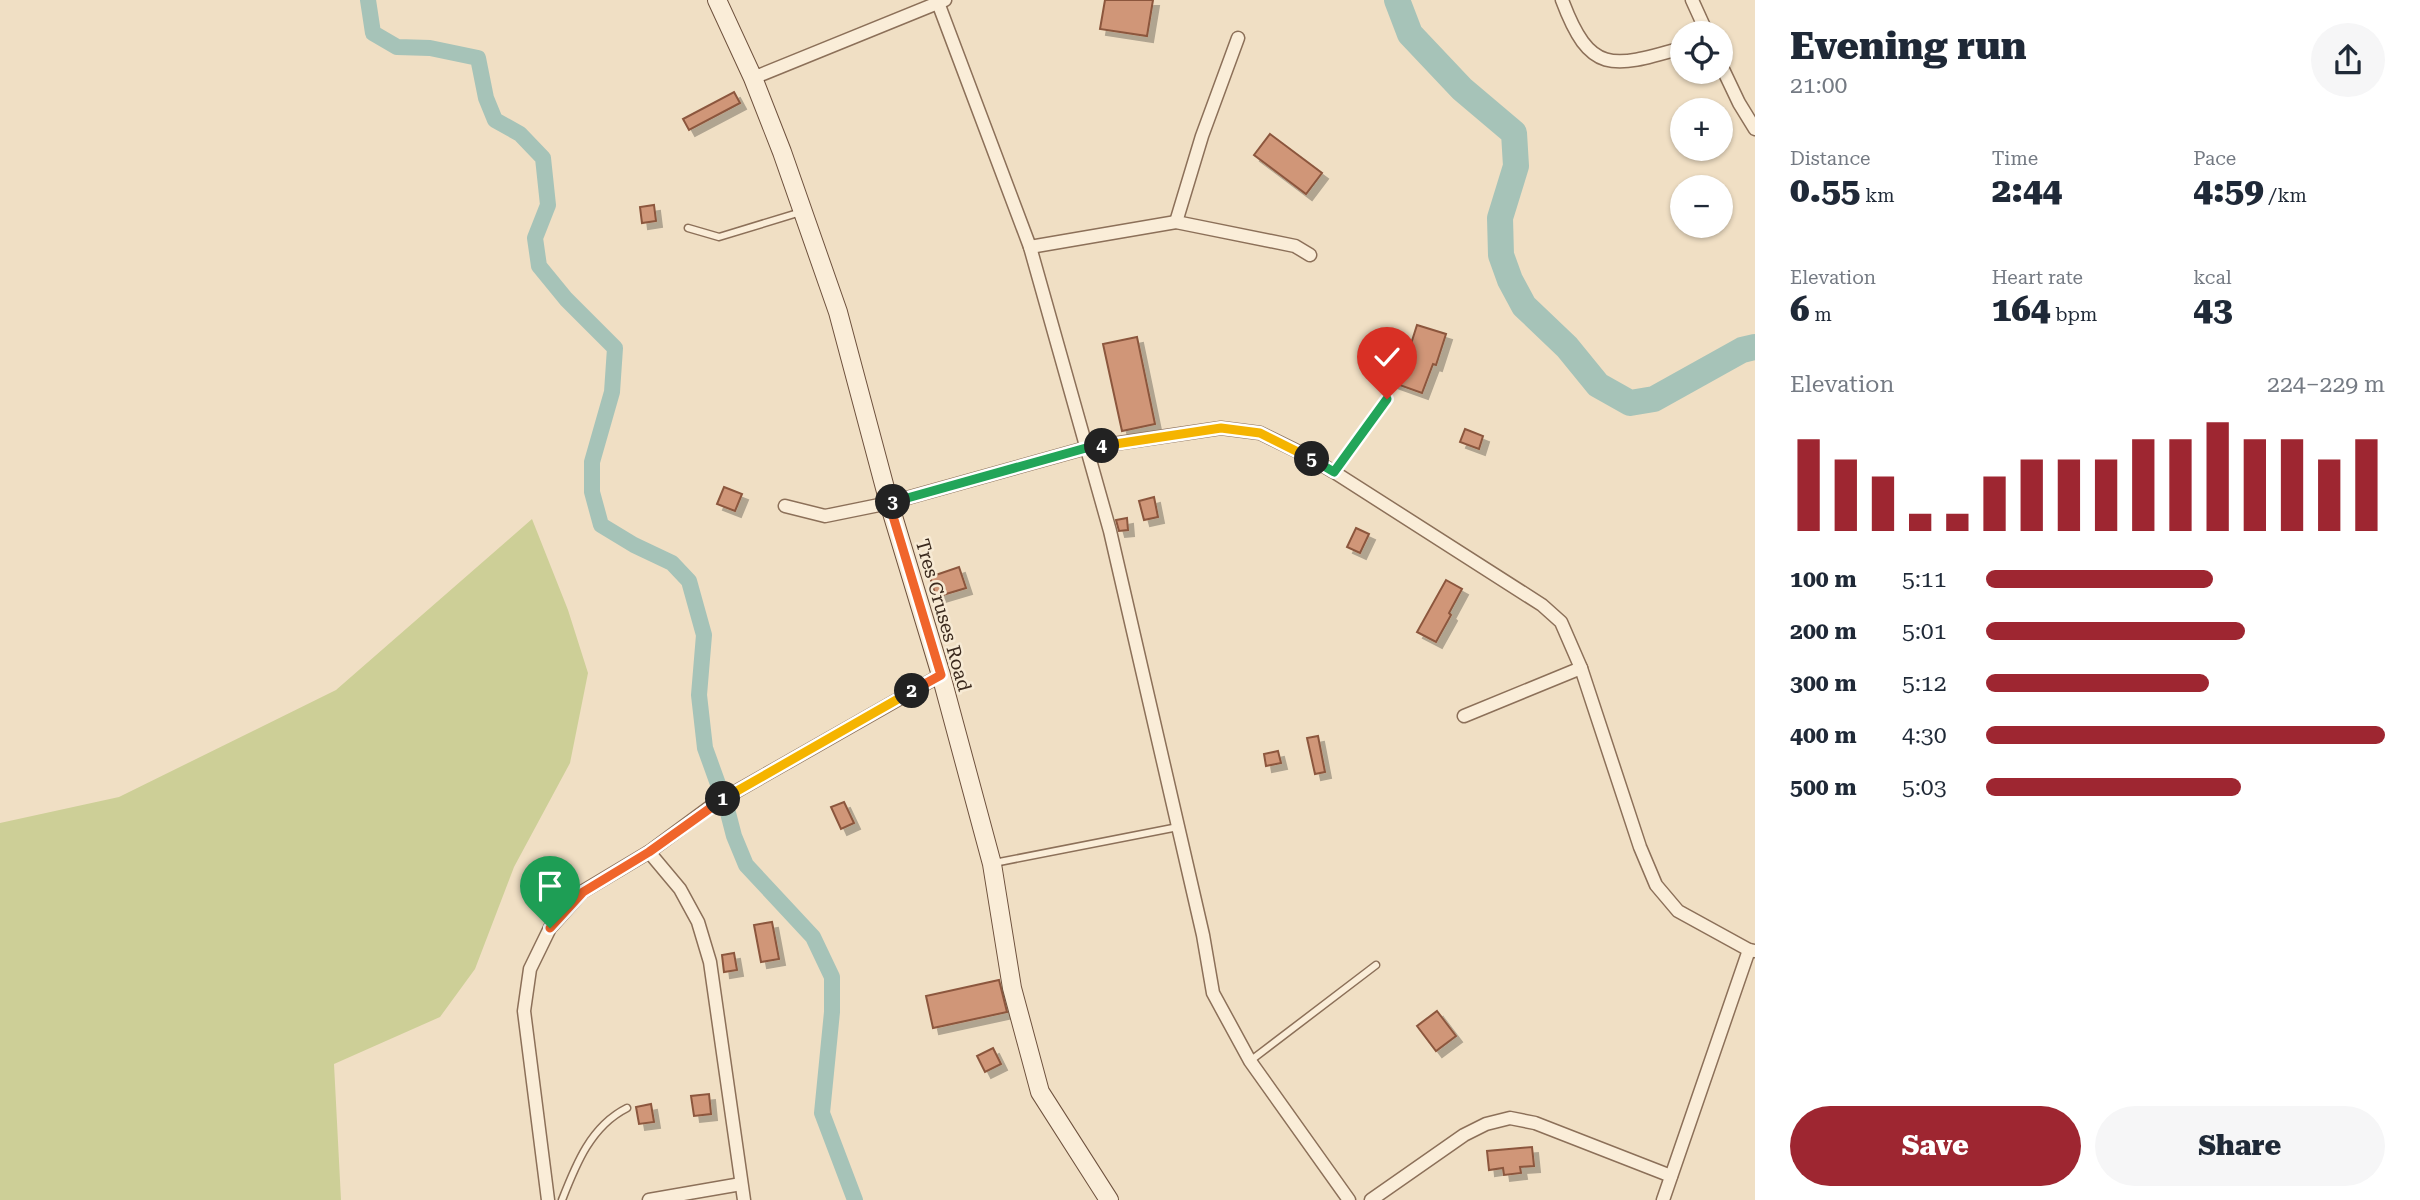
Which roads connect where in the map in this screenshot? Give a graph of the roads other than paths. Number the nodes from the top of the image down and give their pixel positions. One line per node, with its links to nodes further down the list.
1 (718, 0): 8 (main road, Tres Cruses Road)
2 (1562, 0): 7 (street)
3 (1692, 0): 5 (street)
4 (940, 1): 8 (street); 14 (street)
5 (1702, 21)
6 (1238, 38): 12 (street)
7 (1670, 51)
8 (753, 78): 11 (main road, Tres Cruses Road)
9 (1730, 84): 10 (street)
10 (1755, 129)
11 (803, 211): 13 (lane); 19 (main road, Tres Cruses Road)
12 (1176, 222): 14 (street); 15 (street)
13 (688, 228)
14 (1030, 247): 17 (street)
15 (1310, 255)
16 (1387, 399): 18 (lane)
17 (1086, 448): 18 (street); 19 (street); 24 (street)
18 (1334, 472): 21 (street)
19 (889, 503): 20 (street); 22 (main road, Tres Cruses Road)
20 (785, 506)
21 (1581, 668): 23 (street); 27 (street)
22 (941, 675): 25 (street); 26 (main road, Tres Cruses Road)
23 (1464, 716)
24 (1178, 827): 26 (lane); 29 (street)
25 (649, 852): 32 (street); 33 (street)
26 (992, 864): 37 (main road, Tres Cruses Road)
27 (1752, 951): 31 (street)
28 (1376, 965): 29 (lane)
29 (1250, 1061): 38 (street)
30 (627, 1108): 34 (lane)
31 (1671, 1176): 39 (street); 40 (street)
32 (741, 1184): 35 (street); 36 (street)
33 (548, 1200)
34 (562, 1200)
35 (649, 1200)
36 (744, 1200)
37 (1109, 1200)
38 (1349, 1200)
39 (1371, 1200)
40 (1663, 1200)

